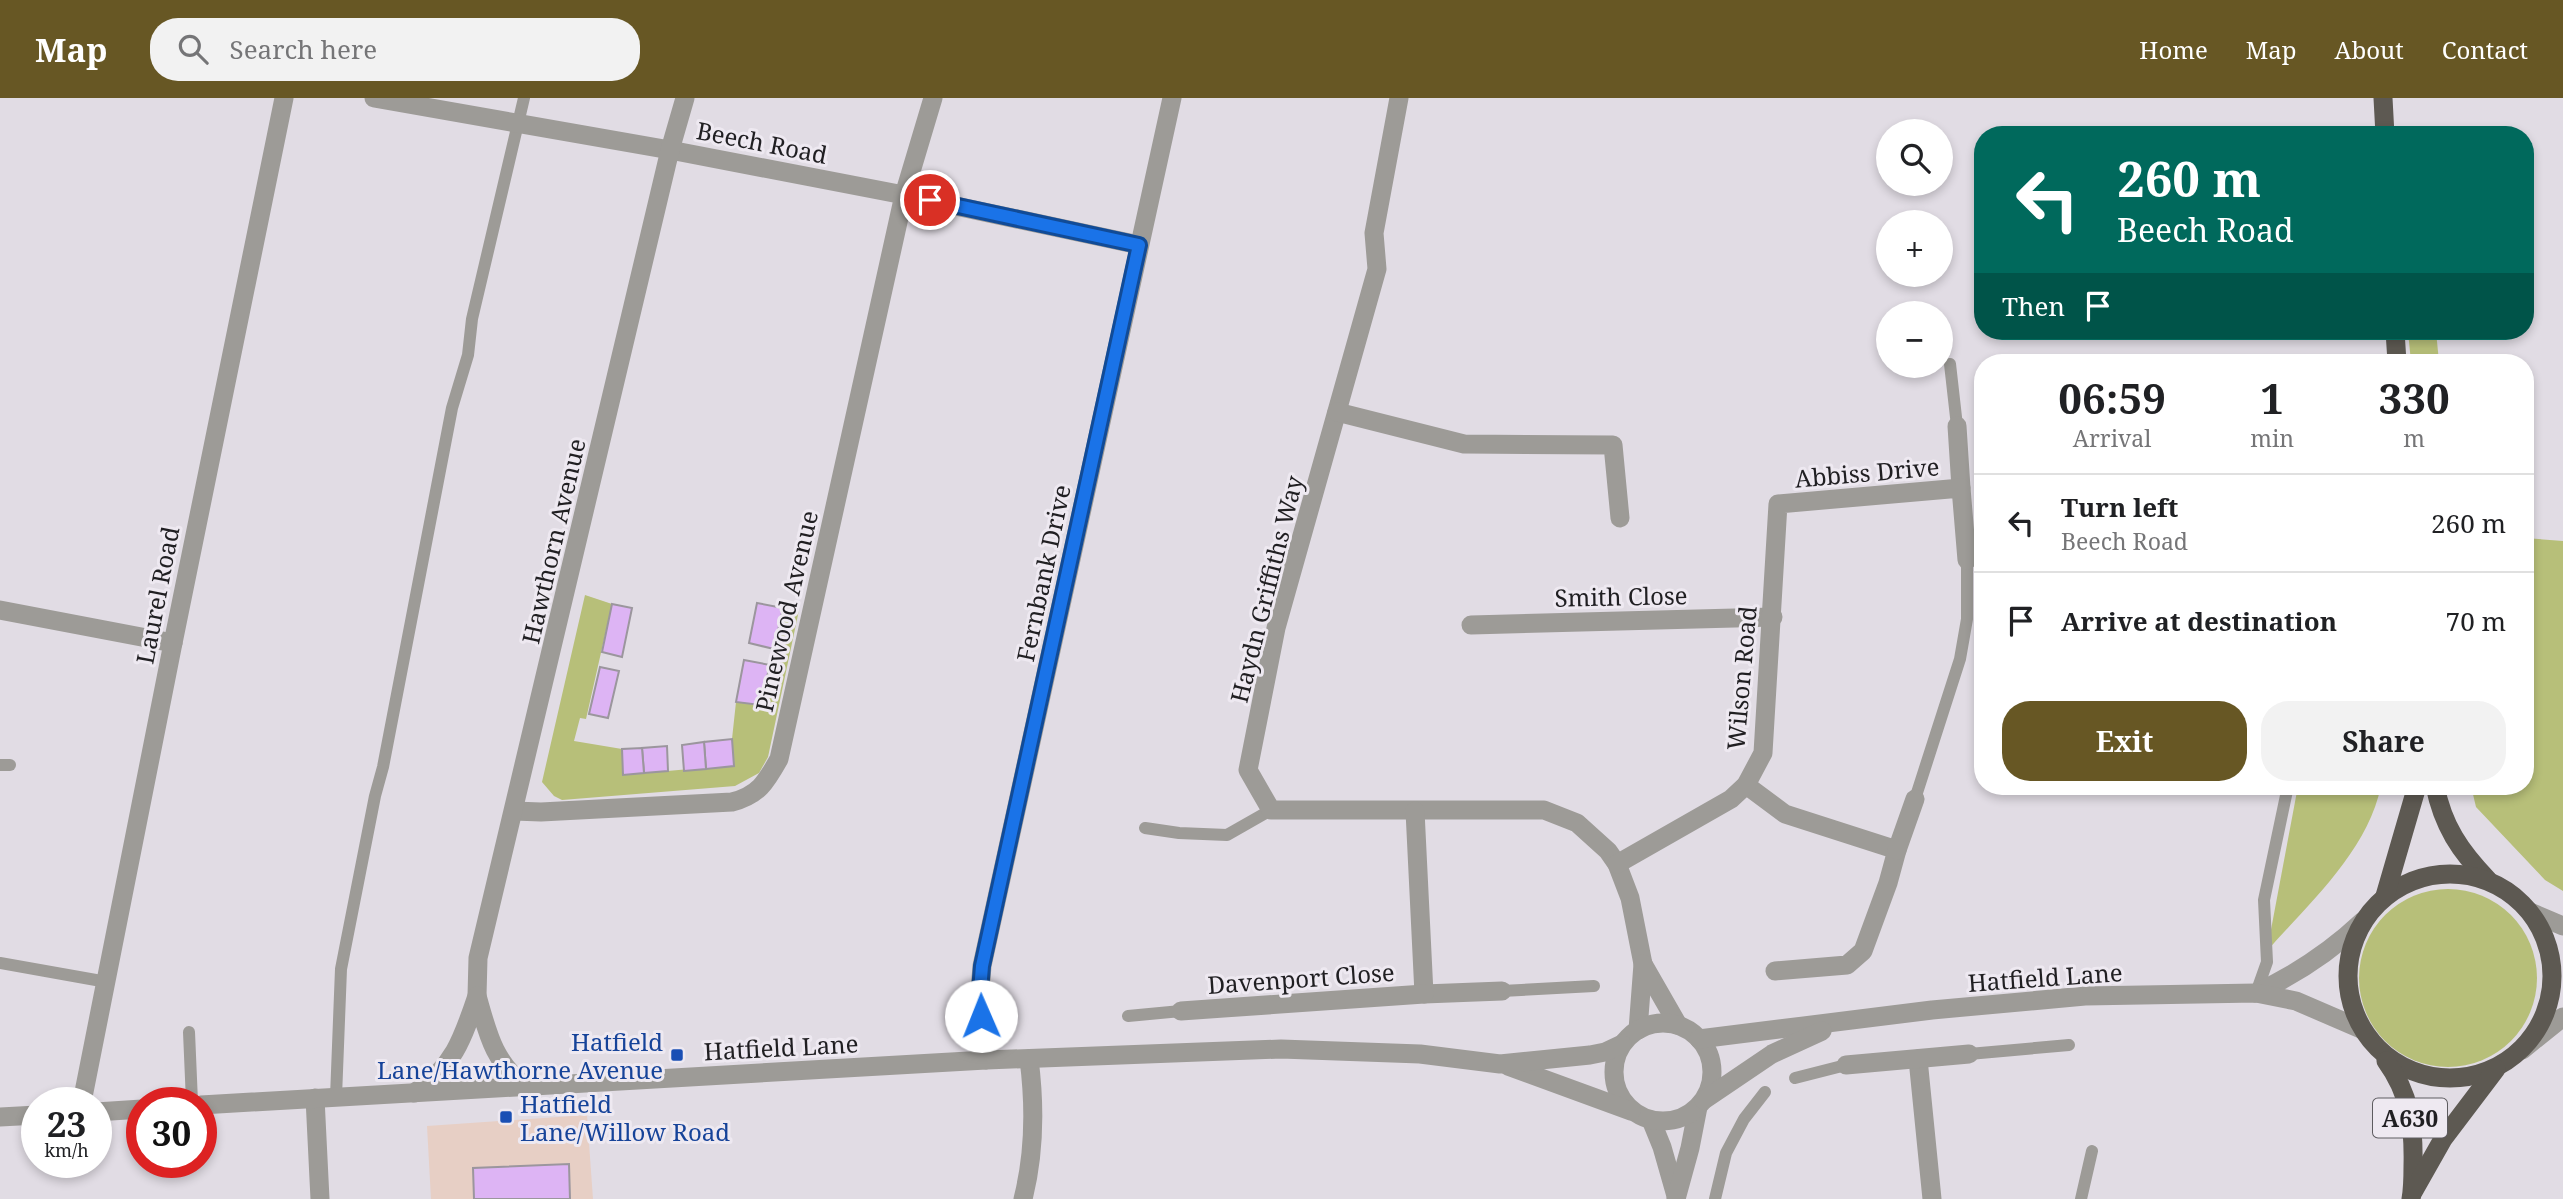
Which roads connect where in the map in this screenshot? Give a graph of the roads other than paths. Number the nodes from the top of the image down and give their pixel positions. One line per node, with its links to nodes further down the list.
1 (284, 98): 24 (street, Laurel Road)
2 (374, 98): 9 (street, Beech Road)
3 (524, 98): 9 (lane)
4 (685, 98): 11 (street, Hawthorn Avenue)
5 (933, 98): 12 (street, Pinewood Avenue)
6 (1171, 98): 13 (street, Fernbank Drive)
7 (1399, 98): 15 (street, Haydn Griffiths Way)
8 (2384, 98): 10 (highway)
9 (519, 123): 11 (street, Beech Road); 76 (lane)
10 (2385, 126)
11 (670, 150): 12 (street, Beech Road); 31 (street, Hawthorn Avenue)
12 (904, 194): 13 (street, Beech Road); 31 (street, Pinewood Avenue)
13 (1139, 245): 66 (street, Fernbank Drive)
14 (1952, 378): 16 (lane)
15 (1337, 412): 19 (street); 30 (street, Haydn Griffiths Way)
16 (1957, 426): 17 (street, Abbiss Drive)
17 (1961, 488): 18 (street, Abbiss Drive); 20 (street, Abbiss Drive)
18 (1777, 504): 22 (street, Wilson Road)
19 (1620, 518)
20 (1967, 560): 29 (lane)
21 (0, 610): 24 (street)
22 (1773, 617): 23 (street, Smith Close); 25 (street, Wilson Road)
23 (1471, 625)
24 (173, 643): 44 (street, Laurel Road)
25 (1746, 785): 34 (street); 35 (street, Wilson Road)
26 (2286, 795): 47 (lane)
27 (2414, 795): 37 (highway)
28 (2436, 795): 36 (highway)
29 (1915, 799): 34 (street)
30 (1271, 810): 32 (street); 33 (lane)
31 (514, 811): 49 (street, Hawthorn Avenue)
32 (1415, 811): 35 (street); 48 (street, Davenport Close)
33 (1145, 828)
34 (1897, 850): 43 (street)
35 (1617, 864): 42 (street)
36 (2489, 881): 37 (highway); 38 (highway)
37 (2385, 896): 39 (highway)
38 (2530, 912): 40 (street); 62 (highway)
39 (2363, 921): 47 (street, Hatfield Lane); 55 (highway)
40 (2563, 926)
41 (0, 963): 44 (lane)
42 (1643, 964): 54 (street); 56 (street)
43 (1774, 971)
44 (107, 982): 71 (street, Laurel Road)
45 (1594, 986): 46 (lane)
46 (1502, 991): 48 (street, Davenport Close)
47 (2256, 993): 53 (street, Hatfield Lane); 55 (street, Hatfield Lane)
48 (1424, 995): 50 (street, Davenport Close)
49 (477, 996): 73 (street, Hawthorn Avenue); 74 (street, Hawthorn Avenue)
50 (1181, 1011): 51 (lane)
51 (1128, 1016)
52 (2563, 1017): 62 (street)
53 (1839, 1023): 58 (street, Hatfield Lane); 78 (street, Hatfield Lane)
54 (1678, 1025): 56 (street); 58 (street)
55 (2361, 1029): 61 (highway)
56 (1638, 1030): 59 (street)
57 (189, 1032): 72 (lane)
58 (1699, 1039): 78 (street)
59 (1622, 1044): 67 (street); 80 (street)
60 (2069, 1045): 63 (lane)
61 (2377, 1049): 69 (highway); 85 (highway, A630)
62 (2522, 1051): 69 (highway)
63 (1969, 1054): 65 (street)
64 (1030, 1059): 66 (street, Hatfield Lane); 67 (street, Hatfield Lane); 88 (street)
65 (1918, 1059): 68 (street); 90 (street)
66 (986, 1060): 73 (street, Hatfield Lane)
67 (1500, 1064): 80 (street)
68 (1846, 1065): 70 (lane)
69 (2496, 1069): 85 (highway, A630)
70 (1795, 1078)
71 (85, 1087)
72 (191, 1087)
73 (526, 1087): 74 (street, Hatfield Lane)
74 (414, 1093): 76 (street, Hatfield Lane)
75 (1765, 1093): 89 (lane)
76 (336, 1097): 77 (street, Hatfield Lane)
77 (315, 1098): 79 (street, Hatfield Lane); 87 (street)
78 (1701, 1103): 83 (street); 86 (street)
79 (217, 1104)
80 (1632, 1111): 83 (street)
81 (21, 1116): 82 (street)
82 (0, 1117)
83 (1651, 1120): 86 (street)
84 (2092, 1151): 91 (lane)
85 (2412, 1197)
86 (1676, 1198)
87 (320, 1199)
88 (1023, 1199)
89 (1715, 1199)
90 (1932, 1199)
91 (2081, 1199)

